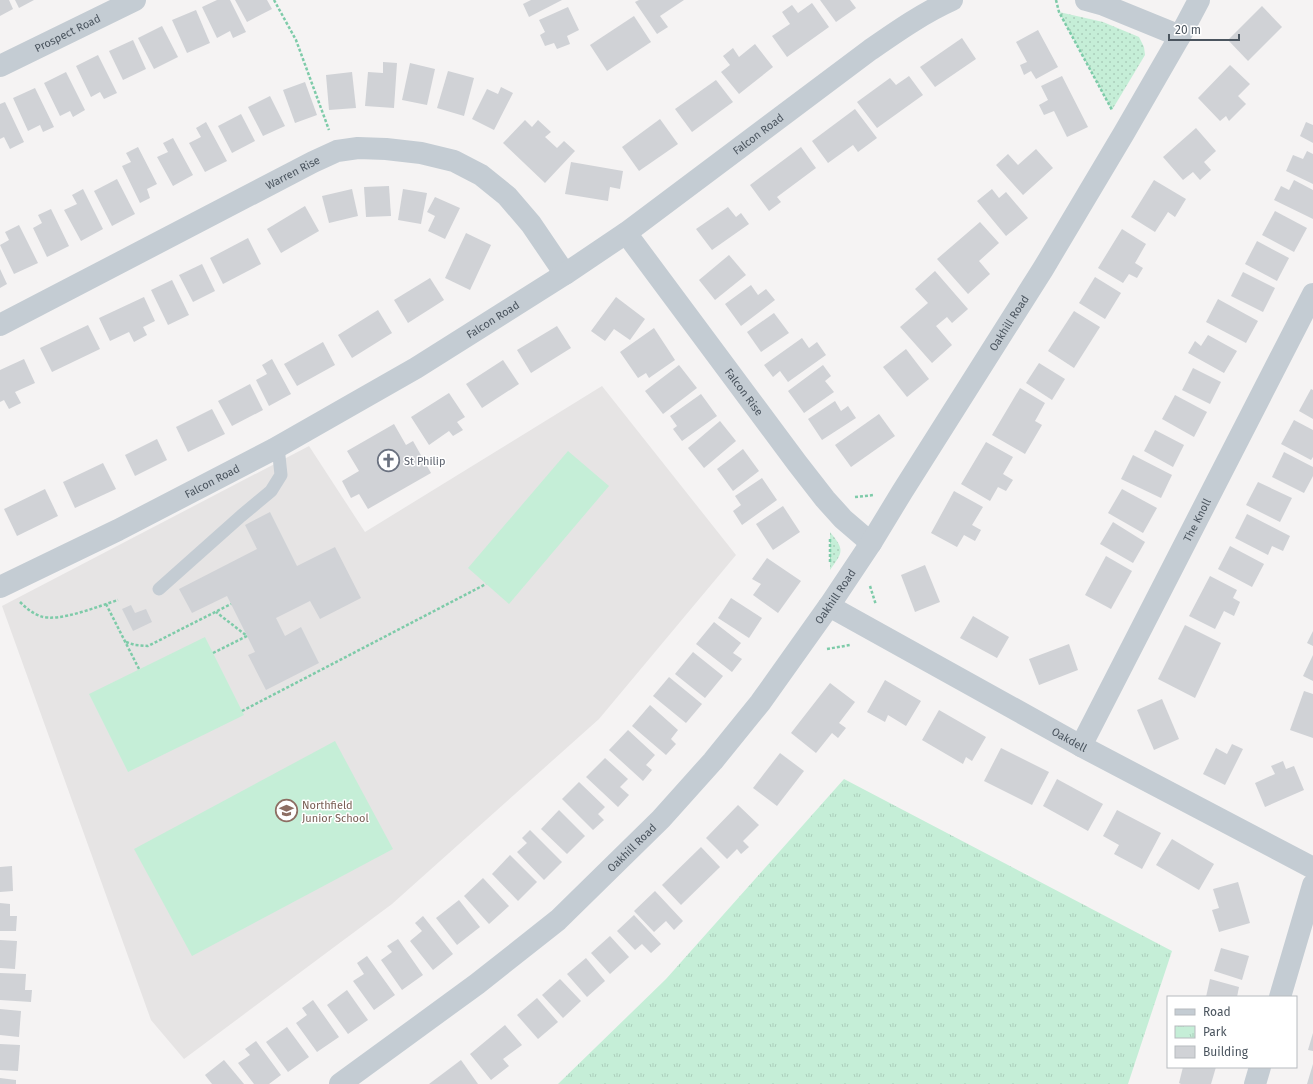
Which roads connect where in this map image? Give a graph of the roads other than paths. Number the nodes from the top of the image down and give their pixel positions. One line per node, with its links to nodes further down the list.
1 (135, 0): 6 (street, Prospect Road)
2 (952, 0): 7 (street, Falcon Road)
3 (1086, 0): 5 (street)
4 (1199, 0): 5 (street, Oakhill Road)
5 (1180, 36): 12 (street, Oakhill Road)
6 (0, 66)
7 (626, 233): 8 (street, Falcon Road); 12 (street, Falcon Rise)
8 (565, 274): 10 (street, Warren Rise); 11 (street, Falcon Road)
9 (1313, 294): 16 (street, The Knoll)
10 (0, 325)
11 (274, 449): 13 (street, Falcon Road); 14 (lane)
12 (871, 543): 15 (street, Oakhill Road)
13 (4, 585)
14 (158, 589)
15 (829, 606): 16 (street, Oakdell); 21 (street, Oakhill Road)
16 (1081, 746): 17 (street, Oakdell)
17 (1313, 868)
18 (1313, 885): 19 (street)
19 (1280, 996)
20 (1260, 1068): 22 (street)
21 (340, 1084)
22 (1255, 1084)

